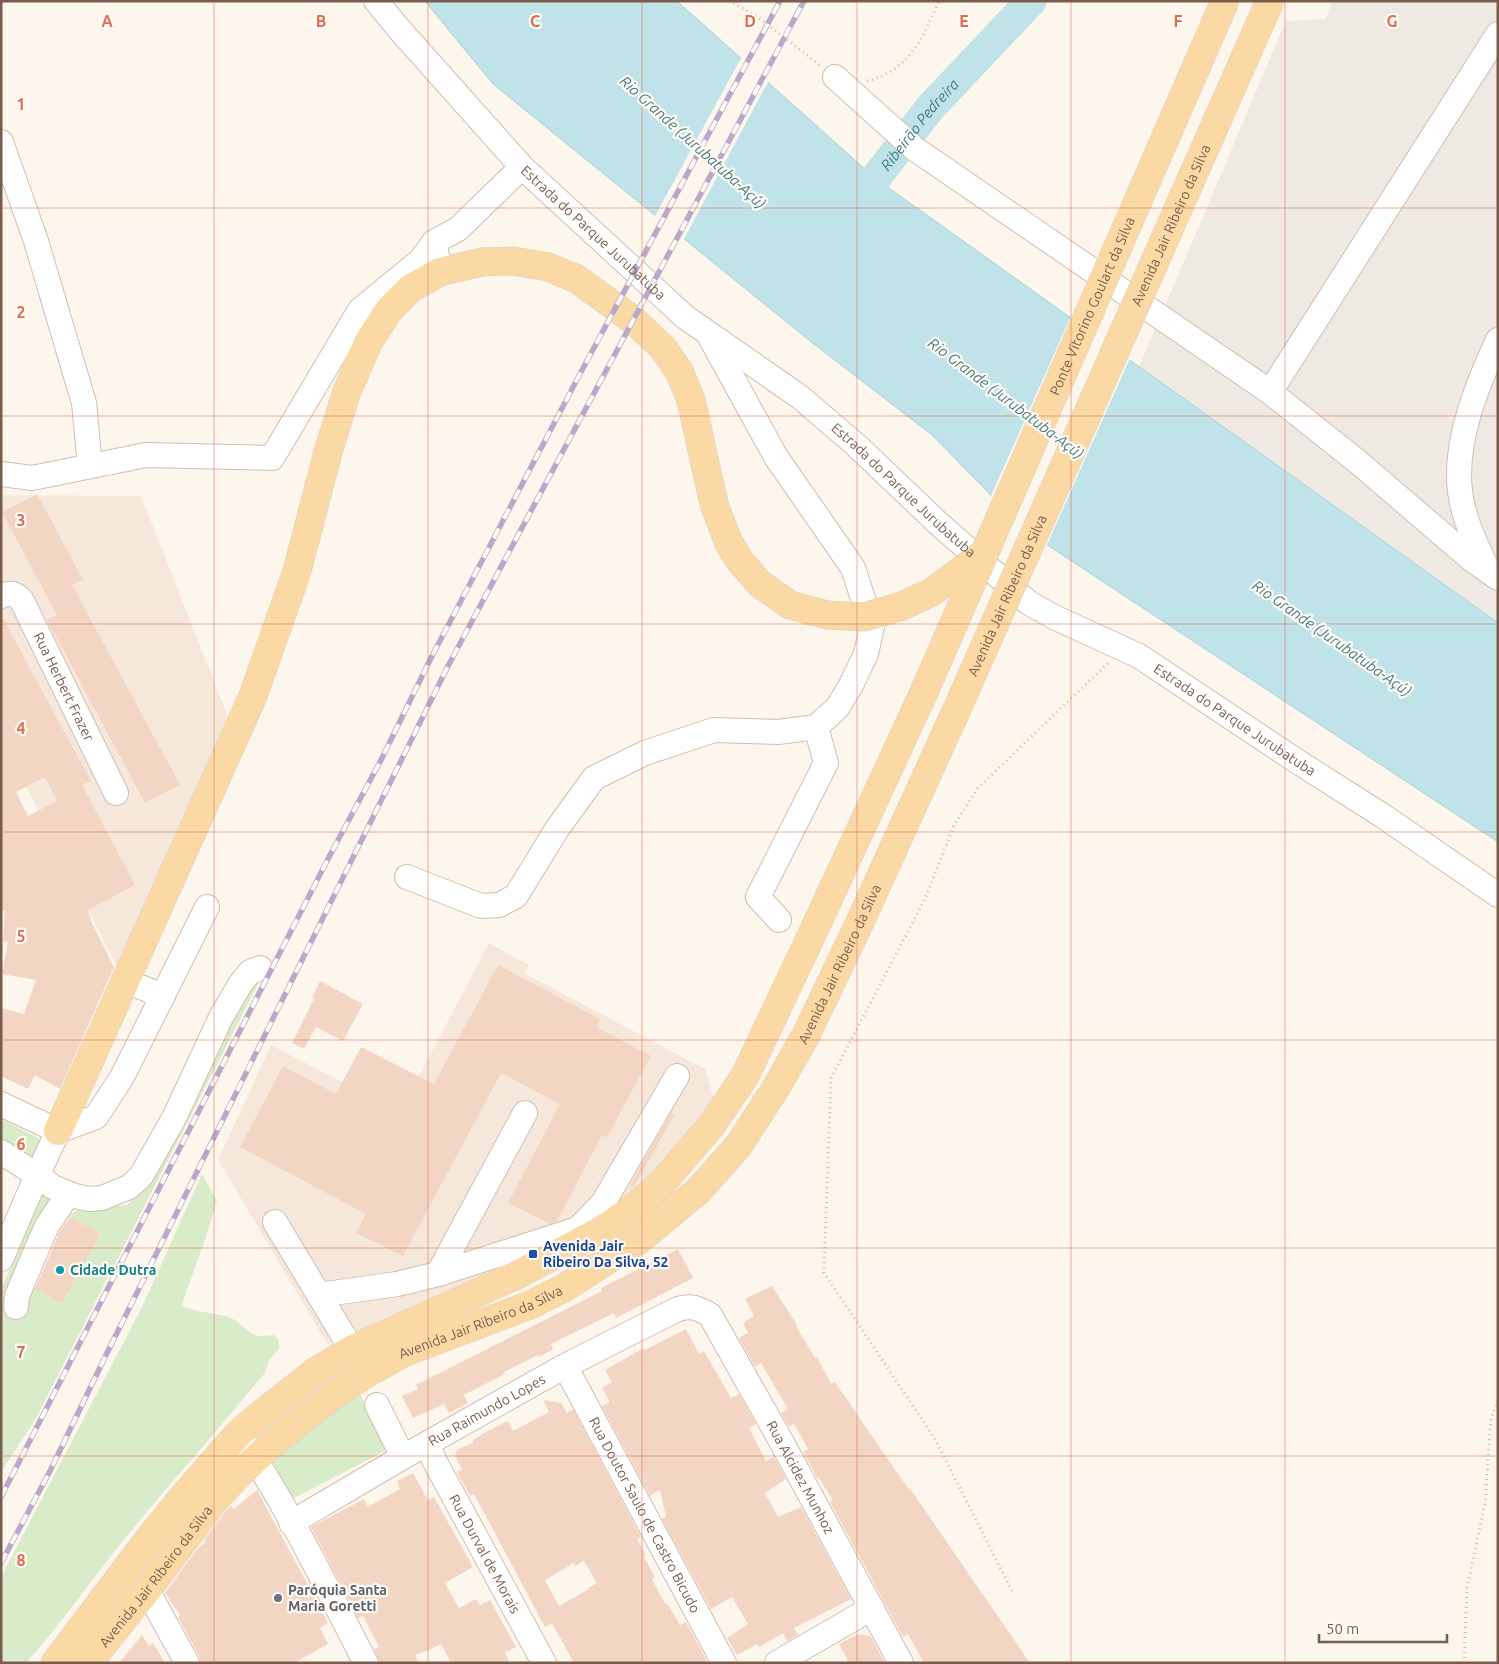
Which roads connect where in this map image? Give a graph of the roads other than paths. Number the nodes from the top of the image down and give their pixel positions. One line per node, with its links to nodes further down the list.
1 (376, 1): 7 (street, Estrada do Parque Jurubatuba)
2 (1225, 1): 15 (main road, Ponte Vitorino Goulart da Silva, bridge)
3 (1270, 1): 36 (main road, Avenida Jair Ribeiro da Silva, bridge)
4 (1498, 34): 12 (street)
5 (835, 77): 12 (street)
6 (1, 142): 13 (street)
7 (522, 167): 8 (street); 10 (street, Estrada do Parque Jurubatuba)
8 (434, 242): 9 (street); 13 (street)
9 (440, 272): 15 (main road, bridge); 26 (main road)
10 (708, 333): 19 (street); 22 (street, Estrada do Parque Jurubatuba)
11 (1498, 340): 16 (street)
12 (1270, 392): 16 (street)
13 (90, 466): 14 (street)
14 (1, 474)
15 (983, 555): 18 (main road, Ponte Vitorino Goulart da Silva, bridge)
16 (1493, 576)
17 (1, 596): 20 (street, Rua Herbert Frazer)
18 (924, 692): 34 (main road, Avenida Jair Ribeiro da Silva)
19 (816, 727): 21 (street); 24 (street)
20 (116, 793)
21 (407, 877)
22 (1498, 895)
23 (207, 906): 27 (street)
24 (779, 920)
25 (260, 968): 35 (street)
26 (126, 981): 27 (street); 31 (main road)
27 (163, 996): 31 (street)
28 (676, 1076): 39 (street)
29 (1, 1104): 31 (street)
30 (525, 1113): 39 (street)
31 (58, 1131): 33 (street)
32 (1, 1152): 33 (street)
33 (37, 1175): 35 (street); 38 (street)
34 (662, 1183): 36 (main road); 43 (main road, Avenida Jair Ribeiro da Silva)
35 (68, 1194): 42 (street)
36 (661, 1220): 49 (main road, Avenida Jair Ribeiro da Silva)
37 (275, 1222): 40 (street)
38 (1, 1259)
39 (438, 1274): 40 (street)
40 (319, 1295): 43 (street)
41 (688, 1306): 44 (street, Rua Raimundo Lopes); 53 (street, Rua Alcidez Munhoz)
42 (16, 1307)
43 (353, 1349): 46 (main road, Avenida Jair Ribeiro da Silva)
44 (565, 1366): 47 (street, Rua Raimundo Lopes); 59 (street, Rua Doutor Saulo de Castro Bicudo)
45 (377, 1405): 48 (street)
46 (238, 1434): 49 (street); 51 (main road, Avenida Jair Ribeiro da Silva)
47 (428, 1444): 48 (street, Rua Raimundo Lopes); 58 (street, Rua Durval de Morais)
48 (403, 1457): 50 (street, Rua Raimundo Lopes)
49 (256, 1460): 50 (street); 52 (main road, Avenida Jair Ribeiro da Silva)
50 (291, 1523): 57 (street)
51 (150, 1536): 52 (main road); 54 (main road, Avenida Jair Ribeiro da Silva)
52 (147, 1590): 55 (main road, Avenida Jair Ribeiro da Silva); 56 (street)
53 (872, 1608): 60 (street); 61 (street, Rua Alcidez Munhoz)
54 (55, 1663)
55 (88, 1663)
56 (187, 1663)
57 (366, 1663)
58 (544, 1663)
59 (724, 1663)
60 (776, 1663)
61 (901, 1663)

